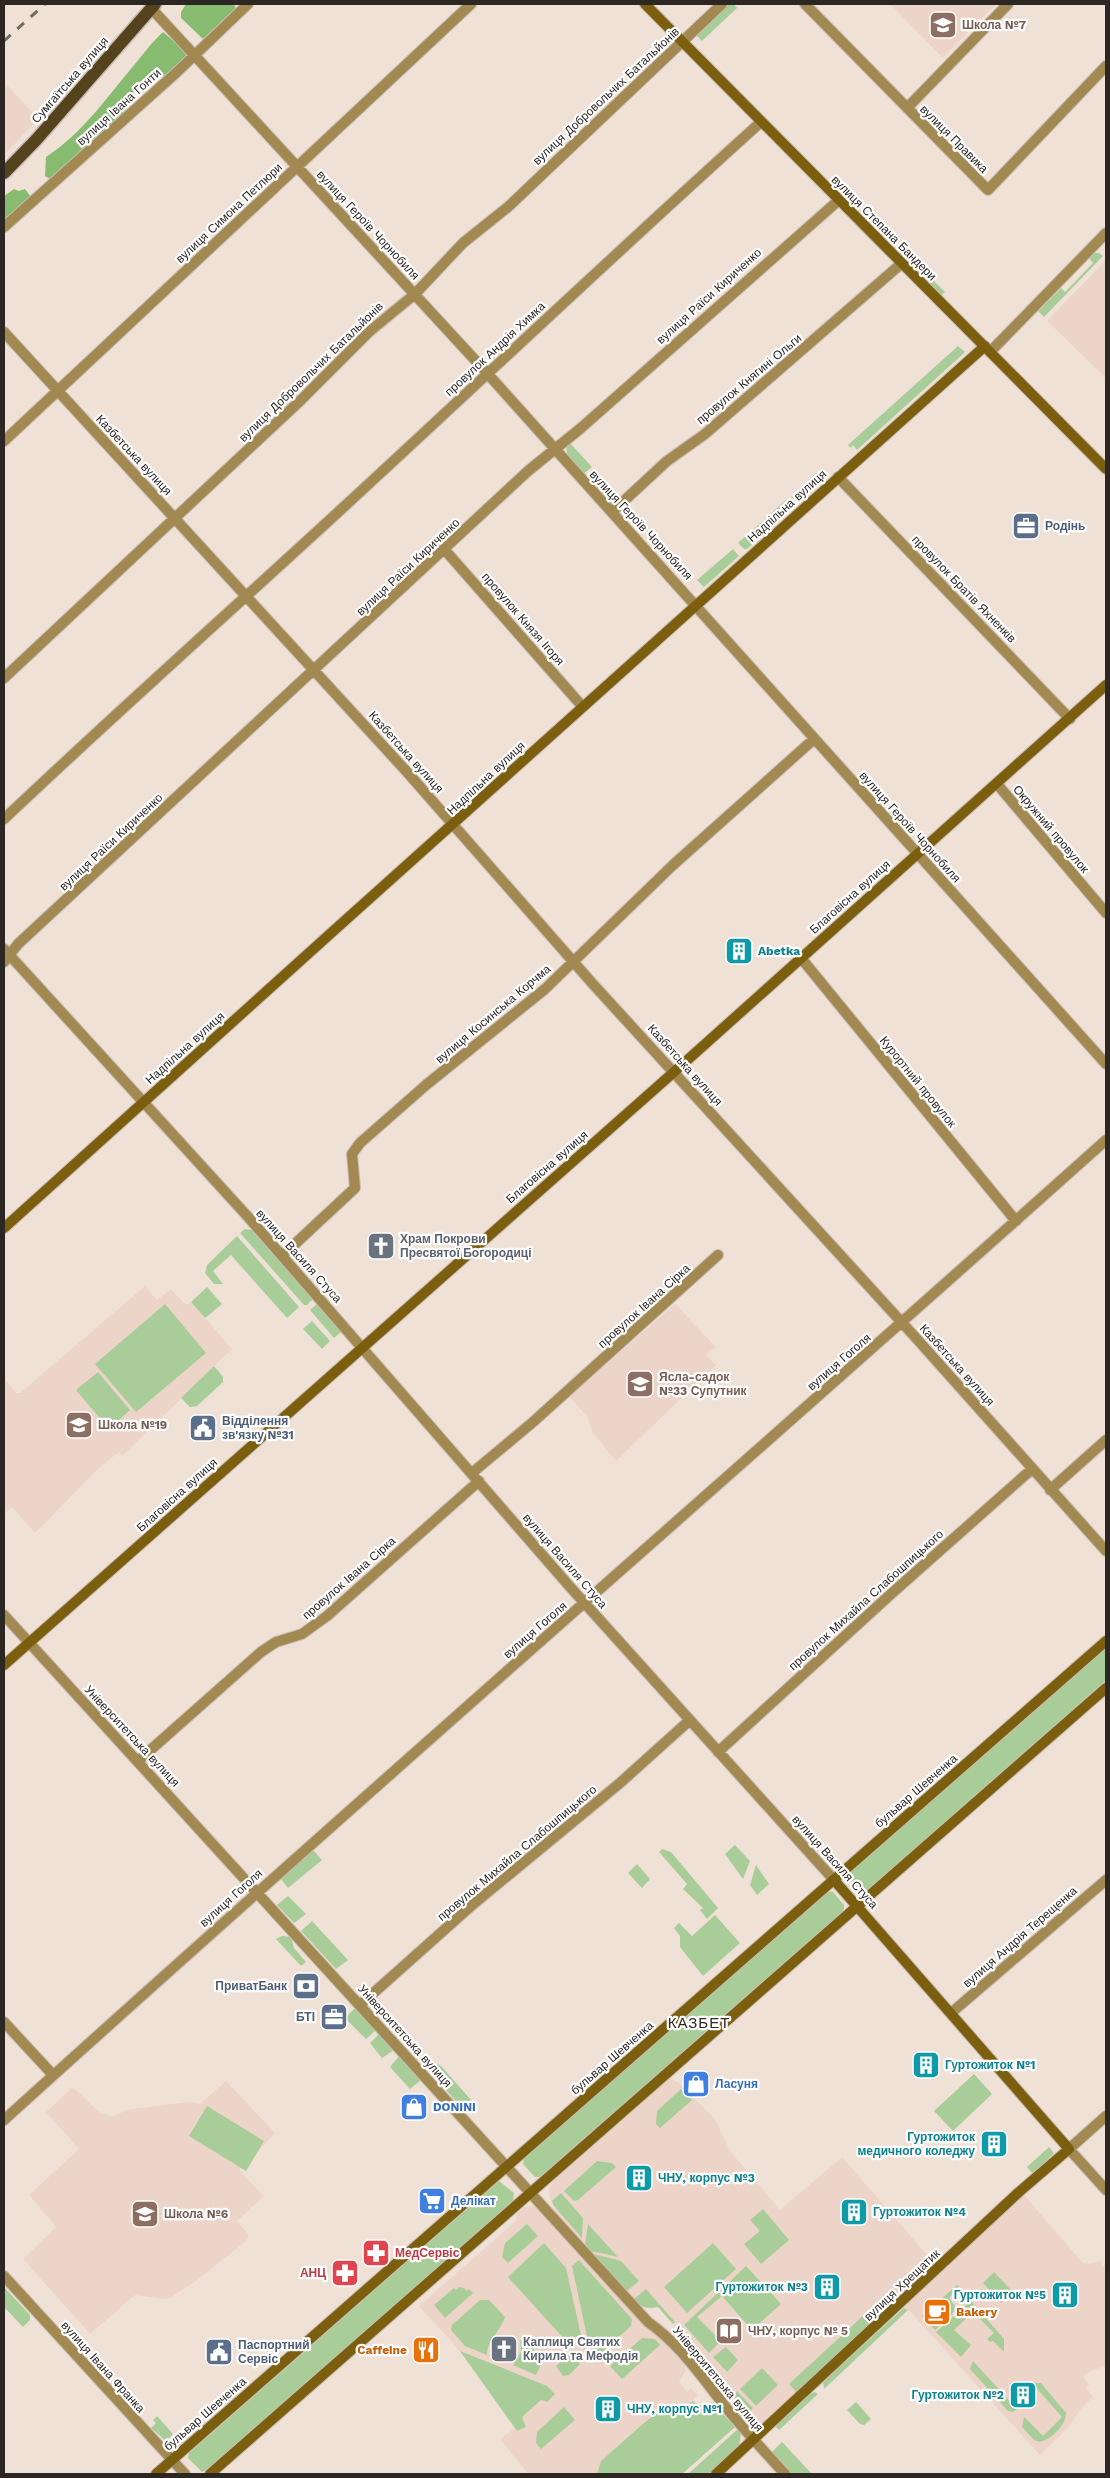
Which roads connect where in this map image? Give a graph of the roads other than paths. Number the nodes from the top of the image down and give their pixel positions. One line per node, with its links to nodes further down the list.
1 (248, 4): 9 (street, вулиця Івана Гонти)
2 (471, 4): 13 (street, вулиця Симона Петлюри)
3 (645, 4): 8 (main road, вулиця Степана Бандери)
4 (722, 4): 8 (street, вулиця Добровольчих Батальйонів)
5 (804, 4): 11 (street, вулиця Правика)
6 (1008, 4): 11 (street)
7 (152, 6): 9 (street, вулиця Героїв Чорнобиля); 14 (main road, Сумгаїтська вулиця)
8 (682, 42): 12 (main road, вулиця Степана Бандери); 19 (street, вулиця Добровольчих Батальйонів)
9 (194, 55): 13 (street, вулиця Героїв Чорнобиля); 16 (street, вулиця Івана Гонти)
10 (1106, 66): 11 (street, вулиця Правика)
11 (907, 108)
12 (761, 122): 15 (main road, вулиця Степана Бандери); 22 (street, провулок Андрія Химка)
13 (297, 166): 19 (street, вулиця Героїв Чорнобиля); 23 (street, вулиця Симона Петлюри)
14 (4, 173)
15 (839, 200): 18 (main road, вулиця Степана Бандери); 25 (street, вулиця Раїси Кириченко)
16 (4, 227)
17 (1106, 233): 21 (street, Надпільна вулиця)
18 (902, 263): 21 (main road, вулиця Степана Бандери); 28 (street, провулок Княгині Ольги)
19 (415, 294): 22 (street, вулиця Героїв Чорнобиля); 29 (street, вулиця Добровольчих Батальйонів)
20 (4, 332): 23 (street, Казбетська вулиця)
21 (988, 349): 26 (main road, вулиця Степана Бандери); 27 (main road, Надпільна вулиця)
22 (487, 373): 25 (street, вулиця Героїв Чорнобиля); 31 (street, провулок Андрія Химка)
23 (58, 391): 24 (street, вулиця Симона Петлюри); 29 (street, Казбетська вулиця)
24 (4, 440)
25 (554, 449): 28 (street, вулиця Героїв Чорнобиля); 30 (street, вулиця Раїси Кириченко)
26 (1106, 469)
27 (838, 477): 32 (main road, Надпільна вулиця); 37 (street, провулок Братів Яхненків)
28 (612, 512): 32 (street, вулиця Героїв Чорнобиля)
29 (175, 517): 31 (street, Казбетська вулиця); 34 (street, вулиця Добровольчих Батальйонів)
30 (444, 549): 33 (street, вулиця Раїси Кириченко); 36 (street, провулок Князя Ігоря)
31 (246, 595): 33 (street, Казбетська вулиця); 40 (street)
32 (696, 605): 36 (main road, Надпільна вулиця); 38 (street, вулиця Героїв Чорнобиля)
33 (315, 670): 41 (street, Казбетська вулиця); 44 (street, вулиця Раїси Кириченко)
34 (4, 678)
35 (1106, 685): 37 (main road, Благовісна вулиця)
36 (582, 706): 41 (main road, Надпільна вулиця)
37 (1070, 719): 39 (main road, Благовісна вулиця)
38 (814, 739): 42 (street, вулиця Героїв Чорнобиля); 46 (street, вулиця Косинська Корчма)
39 (997, 784): 42 (main road, Благовісна вулиця); 43 (street, Окружний провулок)
40 (4, 819)
41 (454, 824): 46 (street, Казбетська вулиця); 49 (main road, Надпільна вулиця)
42 (917, 854): 45 (main road, Благовісна вулиця); 47 (street, вулиця Героїв Чорнобиля)
43 (1106, 913)
44 (5, 955): 49 (street, вулиця Василя Стуса)
45 (801, 958): 48 (main road, Благовісна вулиця); 51 (street, Курортний провулок)
46 (573, 961): 48 (street, Казбетська вулиця); 54 (street, вулиця Косинська Корчма)
47 (1106, 1064)
48 (674, 1072): 55 (street, Казбетська вулиця); 56 (main road, Благовісна вулиця)
49 (144, 1102): 52 (main road, Надпільна вулиця); 54 (street, вулиця Василя Стуса)
50 (1106, 1140): 51 (street, вулиця Гоголя)
51 (1016, 1221): 55 (street, вулиця Гоголя)
52 (4, 1228)
53 (718, 1255): 59 (street, провулок Івана Сірка)
54 (282, 1256): 56 (street, вулиця Василя Стуса)
55 (902, 1323): 58 (street, Казбетська вулиця); 62 (street, вулиця Гоголя)
56 (362, 1346): 59 (street, вулиця Василя Стуса); 65 (main road, Благовісна вулиця)
57 (1106, 1440): 60 (street)
58 (1032, 1469): 60 (street, Казбетська вулиця); 69 (street, провулок Михайла Слабошпицького)
59 (475, 1478): 62 (street, вулиця Василя Стуса); 70 (street, провулок Івана Сірка)
60 (1050, 1490): 61 (street, Казбетська вулиця)
61 (1106, 1551)
62 (585, 1603): 68 (street, вулиця Василя Стуса); 73 (street, вулиця Гоголя)
63 (4, 1615): 65 (street, Університетська вулиця)
64 (1106, 1641): 71 (main road, бульвар Шевченка)
65 (29, 1642): 66 (main road, Благовісна вулиця); 70 (street, Університетська вулиця)
66 (4, 1665)
67 (1106, 1688): 74 (main road)
68 (690, 1720): 69 (street, вулиця Василя Стуса); 75 (street, провулок Михайла Слабошпицького)
69 (718, 1752): 71 (street, вулиця Василя Стуса)
70 (138, 1761): 73 (street, Університетська вулиця)
71 (834, 1880): 74 (main road, вулиця Василя Стуса); 82 (main road, бульвар Шевченка)
72 (1106, 1880): 76 (street, вулиця Андрія Терещенка)
73 (257, 1892): 75 (street, Університетська вулиця); 78 (street, вулиця Гоголя)
74 (858, 1906): 76 (main road, вулиця Василя Стуса); 84 (main road)
75 (360, 2005): 82 (street, Університетська вулиця)
76 (951, 2013): 81 (main road, вулиця Василя Стуса)
77 (4, 2022): 78 (street)
78 (54, 2075): 80 (street, вулиця Гоголя)
79 (1106, 2116): 81 (street, вулиця Хрещатик)
80 (4, 2120)
81 (1069, 2149): 83 (street, вулиця Василя Стуса); 86 (main road, вулиця Хрещатик)
82 (508, 2166): 84 (street, Університетська вулиця); 87 (main road, бульвар Шевченка)
83 (1106, 2190)
84 (532, 2193): 86 (street, Університетська вулиця); 90 (main road)
85 (4, 2276): 87 (street, вулиця Івана Франка)
86 (754, 2440): 91 (main road, вулиця Хрещатик); 92 (street, Університетська вулиця)
87 (172, 2460): 88 (main road, бульвар Шевченка); 89 (street, вулиця Івана Франка)
88 (156, 2474)
89 (185, 2474)
90 (210, 2474)
91 (716, 2474)
92 (785, 2474)

